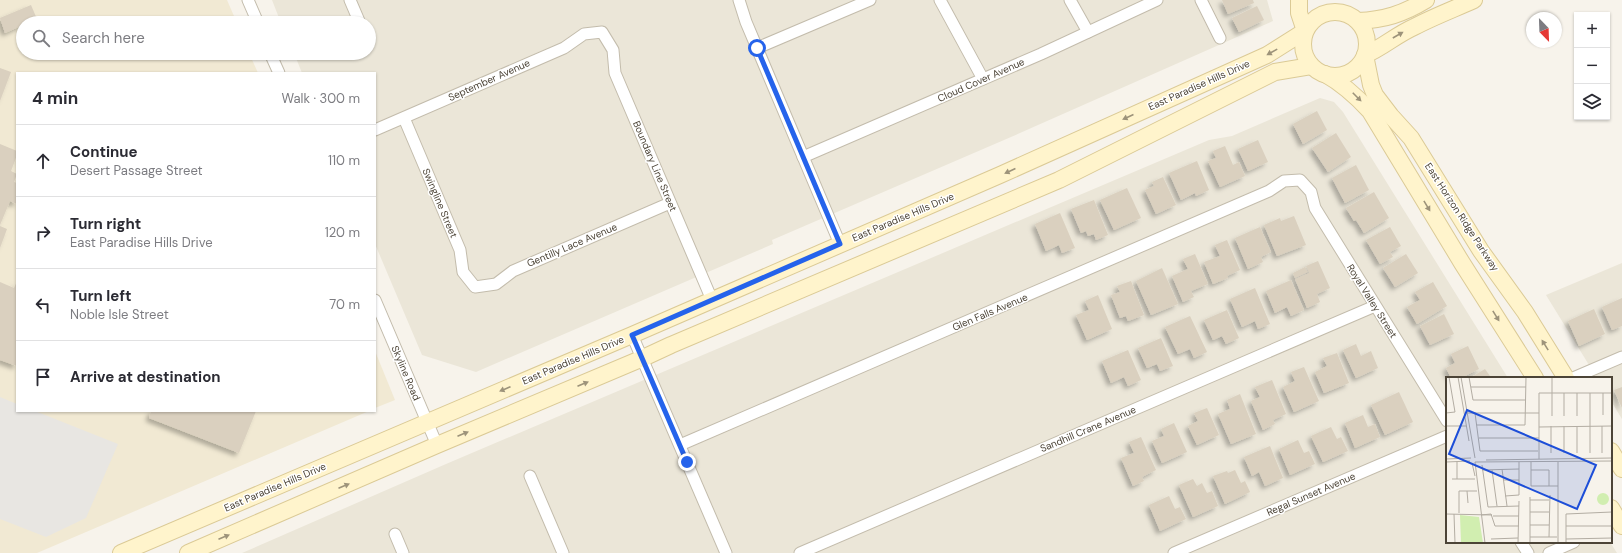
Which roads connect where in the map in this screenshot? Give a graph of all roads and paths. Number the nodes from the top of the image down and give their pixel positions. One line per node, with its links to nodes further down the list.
1 (248, 0): 14 (street)
2 (350, 0): 15 (street)
3 (739, 0): 21 (street)
4 (870, 0): 21 (street)
5 (940, 0): 27 (street)
6 (1070, 0): 18 (street)
7 (1157, 0): 18 (street, Cloud Cover Avenue)
8 (1200, 0): 20 (street)
9 (1299, 0): 19 (main road)
10 (1328, 0): 13 (main road)
11 (1426, 0): 16 (main road)
12 (1474, 0): 22 (main road, one-way to 12)
13 (1340, 12): 16 (main road); 19 (main road)
14 (255, 16)
15 (357, 16)
16 (1358, 22): 22 (main road)
17 (602, 32): 28 (street, September Avenue); 32 (street, Boundary Line Street)
18 (1088, 32): 27 (street, Cloud Cover Avenue)
19 (1305, 32): 24 (main road); 33 (main road, East Paradise Hills Drive, one-way to 33)
20 (1220, 38)
21 (757, 48): 30 (street)
22 (1365, 55): 26 (main road); 42 (main road, East Horizon Ridge Parkway, one-way to 22)
23 (273, 60): 25 (street)
24 (1311, 66): 26 (main road); 40 (main road, East Paradise Hills Drive)
25 (279, 72)
26 (1325, 74): 41 (main road, one-way to 41)
27 (983, 79): 30 (street, Cloud Cover Avenue)
28 (404, 118): 29 (street, September Avenue); 34 (street, Swingline Street)
29 (376, 130)
30 (803, 157): 33 (street)
31 (1300, 180): 37 (street, Royal Valley Street); 48 (street, Glen Falls Avenue)
32 (670, 203): 34 (street, Gentilly Lace Avenue); 35 (street, Boundary Line Street)
33 (840, 244): 35 (main road, East Paradise Hills Drive)
34 (475, 287)
35 (712, 300): 38 (main road, East Paradise Hills Drive)
36 (376, 302): 45 (street, Skyline Road)
37 (1376, 306): 44 (street, Royal Valley Street); 62 (street, Sandhill Crane Avenue)
38 (632, 335): 40 (street); 45 (main road, East Paradise Hills Drive, one-way to 45)
39 (1622, 357): 43 (street)
40 (643, 358): 47 (main road, East Paradise Hills Drive, one-way to 40); 48 (street)
41 (1534, 377)
42 (1565, 377)
43 (1575, 377)
44 (1446, 419)
45 (427, 422): 47 (street, Skyline Road); 57 (main road, East Paradise Hills Drive)
46 (1446, 436): 63 (street, Regal Sunset Avenue)
47 (437, 445): 58 (main road, East Paradise Hills Drive, one-way to 47)
48 (680, 445): 61 (street)
49 (1612, 453): 50 (main road)
50 (1622, 469)
51 (530, 476): 60 (street)
52 (1612, 510): 53 (main road)
53 (1619, 524)
54 (395, 534): 59 (street)
55 (1522, 543): 64 (street)
56 (1572, 543): 65 (street)
57 (121, 553)
58 (188, 553)
59 (403, 553)
60 (562, 553)
61 (726, 553)
62 (800, 553)
63 (1174, 553)
64 (1528, 553)
65 (1549, 553)

